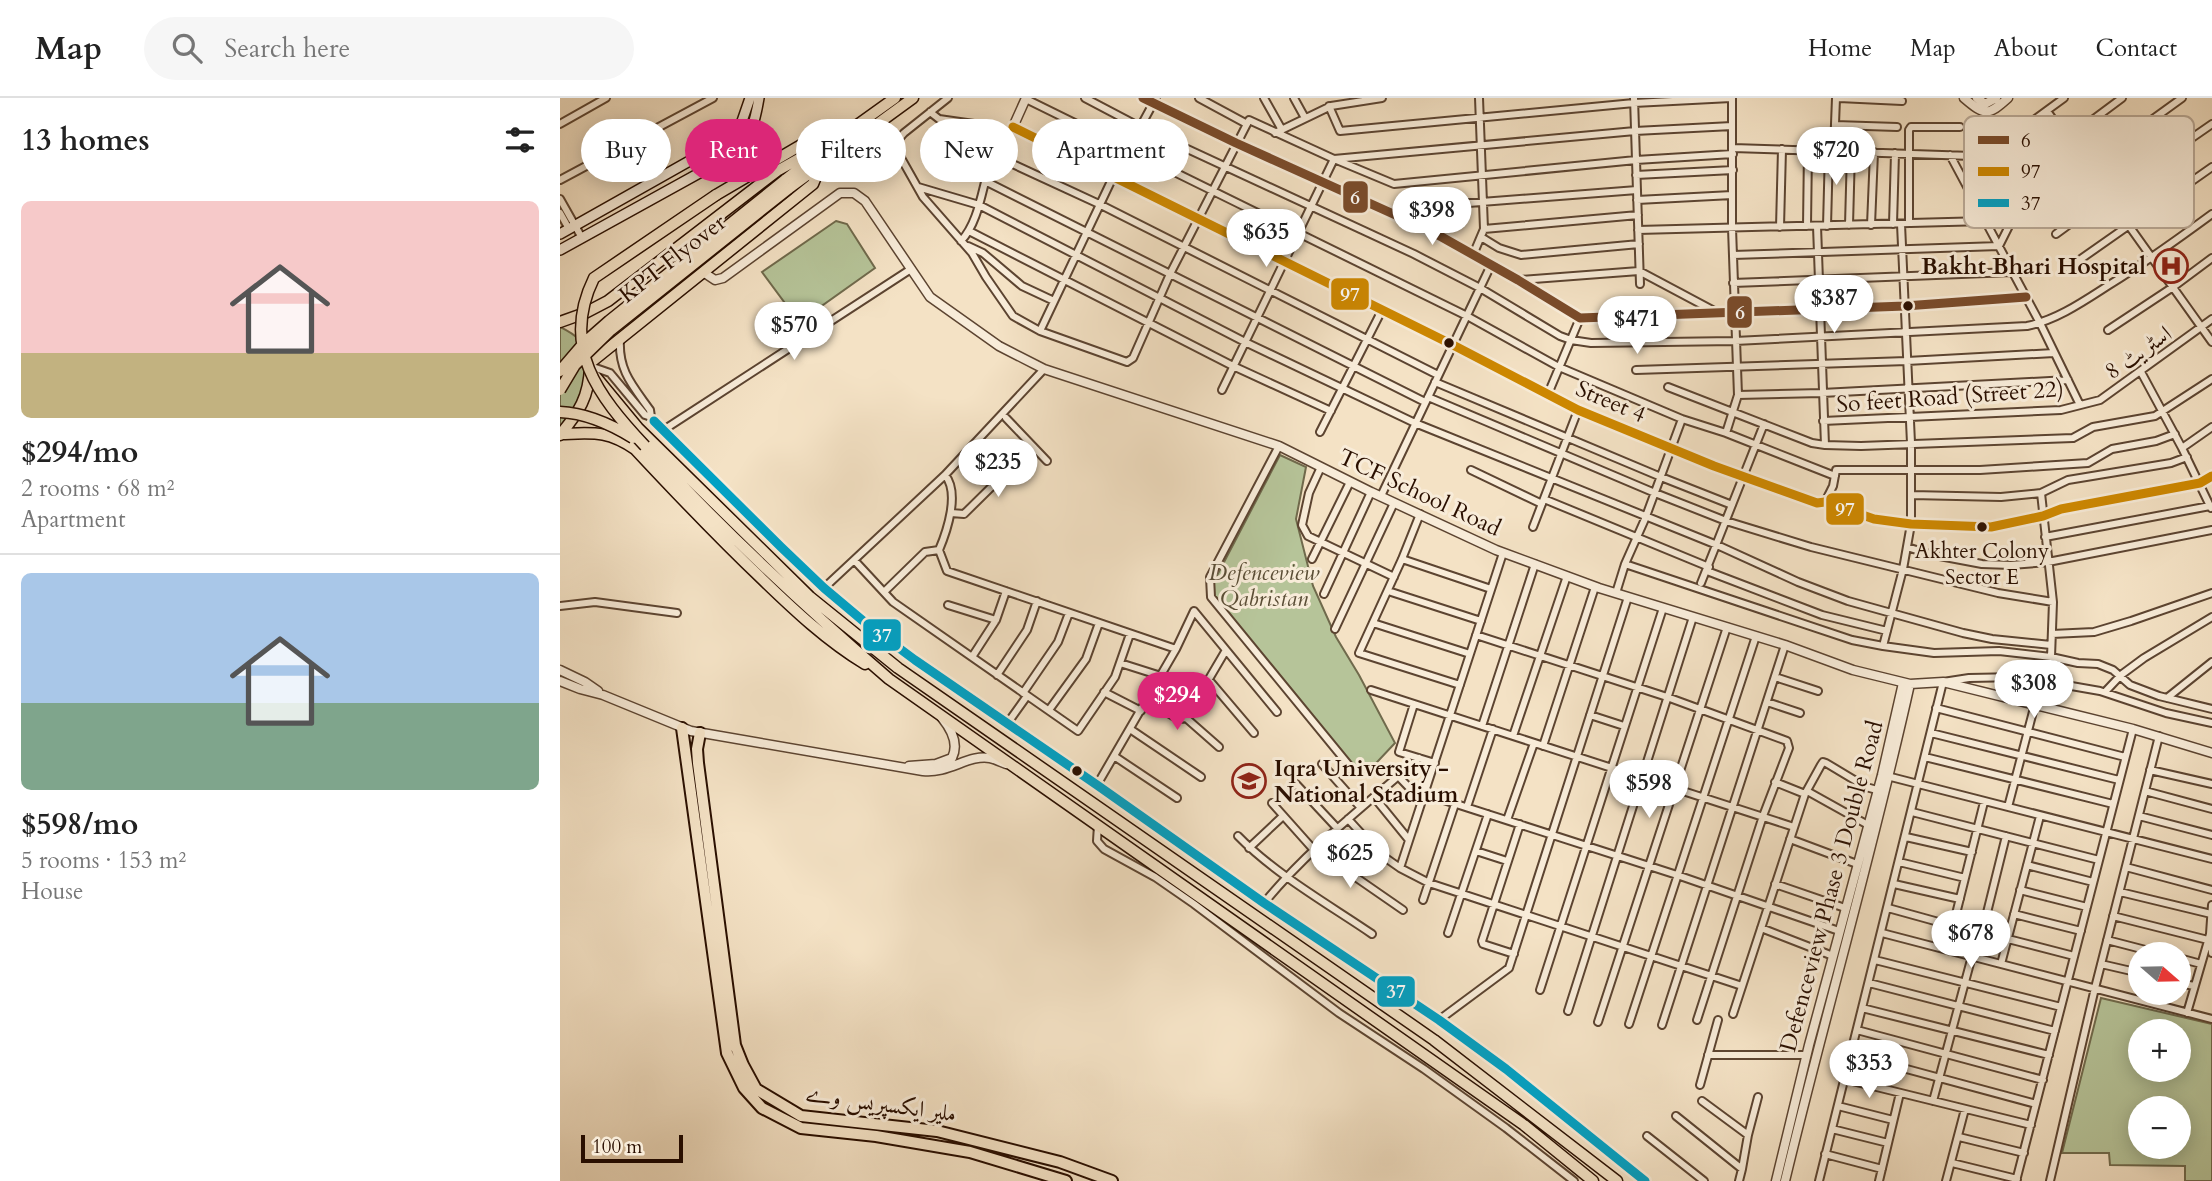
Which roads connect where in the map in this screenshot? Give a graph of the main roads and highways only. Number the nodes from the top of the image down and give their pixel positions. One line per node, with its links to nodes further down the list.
1 (750, 98): 12 (main road)
2 (759, 98): 13 (main road)
3 (895, 98): 5 (main road)
4 (913, 98): 5 (main road)
5 (878, 110)
6 (796, 148): 14 (main road, bridge)
7 (796, 160): 14 (main road)
8 (796, 175): 11 (main road)
9 (796, 180): 11 (main road, KPT Flyover)
10 (814, 182): 16 (main road)
11 (786, 185): 17 (main road, KPT Flyover, bridge); 18 (main road, KPT Flyover, bridge)
12 (568, 229)
13 (560, 250)
14 (563, 324): 16 (main road)
15 (569, 347): 21 (main road, bridge)
16 (590, 367): 20 (main road); 28 (main road)
17 (560, 371)
18 (560, 390)
19 (560, 412): 21 (main road, bridge)
20 (561, 434): 22 (main road)
21 (645, 446): 22 (main road)
22 (890, 679): 27 (main road)
23 (682, 727): 25 (highway, ملیر ایکسپریس وے)
24 (700, 733): 26 (highway, ملیر ایکسپریس وے)
25 (1066, 1181)
26 (1112, 1181)
27 (1593, 1181)
28 (1617, 1181)

